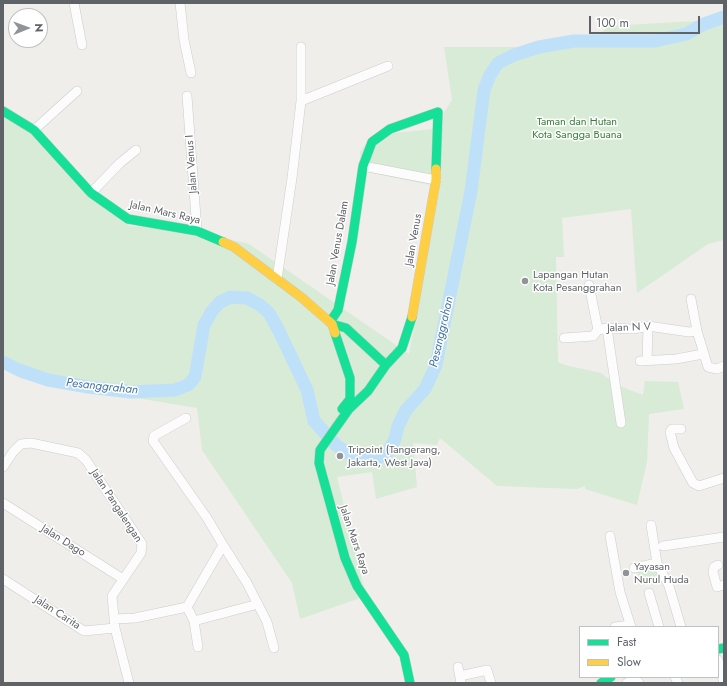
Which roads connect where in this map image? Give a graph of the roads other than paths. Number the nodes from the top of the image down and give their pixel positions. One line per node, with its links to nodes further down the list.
1 (74, 3): 3 (street)
2 (180, 3): 6 (street)
3 (82, 45)
4 (301, 47): 9 (street)
5 (388, 66): 9 (street)
6 (191, 73)
7 (77, 91): 12 (street)
8 (187, 96): 17 (street, Jalan Venus I)
9 (301, 101): 18 (street)
10 (3, 111): 12 (street, Jalan Mars Raya)
11 (438, 112): 14 (street, Jalan Venus Dalam); 15 (street, Jalan Venus)
12 (34, 130): 16 (street, Jalan Mars Raya)
13 (136, 150): 16 (street)
14 (363, 166): 15 (street); 21 (street, Jalan Venus Dalam)
15 (436, 180): 27 (street, Jalan Venus)
16 (91, 193): 17 (street, Jalan Mars Raya)
17 (197, 231): 18 (street, Jalan Mars Raya)
18 (277, 279): 21 (street, Jalan Mars Raya)
19 (589, 285): 23 (street)
20 (691, 299): 24 (street)
21 (331, 323): 27 (street, Jalan Mars Raya); 31 (street, Jalan Mars Raya)
22 (648, 326): 23 (street, Jalan N V); 24 (street, Jalan N V); 26 (street)
23 (602, 329): 25 (street, Jalan N V); 30 (street)
24 (697, 331): 26 (street)
25 (564, 338)
26 (704, 354): 28 (street)
27 (386, 365): 31 (street, Jalan Mars Raya)
28 (724, 366)
29 (186, 418): 39 (street)
30 (622, 422)
31 (335, 426): 60 (street, Jalan Mars Raya)
32 (681, 429): 34 (street)
33 (3, 467): 45 (street, Jalan Pangalengan)
34 (724, 478)
35 (3, 503): 45 (street, Jalan Dago)
36 (651, 525): 41 (street)
37 (610, 536): 52 (street)
38 (724, 537): 40 (street)
39 (223, 545): 48 (street); 49 (street)
40 (663, 546)
41 (657, 564): 43 (street); 54 (street)
42 (718, 564): 46 (street)
43 (634, 568)
44 (3, 579): 51 (street, Jalan Carita)
45 (123, 579): 51 (street, Jalan Pangalengan)
46 (724, 585)
47 (649, 593): 53 (street)
48 (258, 604): 50 (street); 56 (street)
49 (187, 607): 50 (street); 51 (street, Jalan Carita)
50 (194, 620): 55 (street)
51 (114, 624): 59 (street, Jalan Pangalengan)
52 (630, 626)
53 (659, 626)
54 (681, 626)
55 (198, 647)
56 (274, 648)
57 (719, 664): 64 (street)
58 (459, 676): 61 (street)
59 (129, 683)
60 (410, 683)
61 (490, 683)
62 (627, 683): 63 (street)
63 (639, 683)
64 (724, 683)

